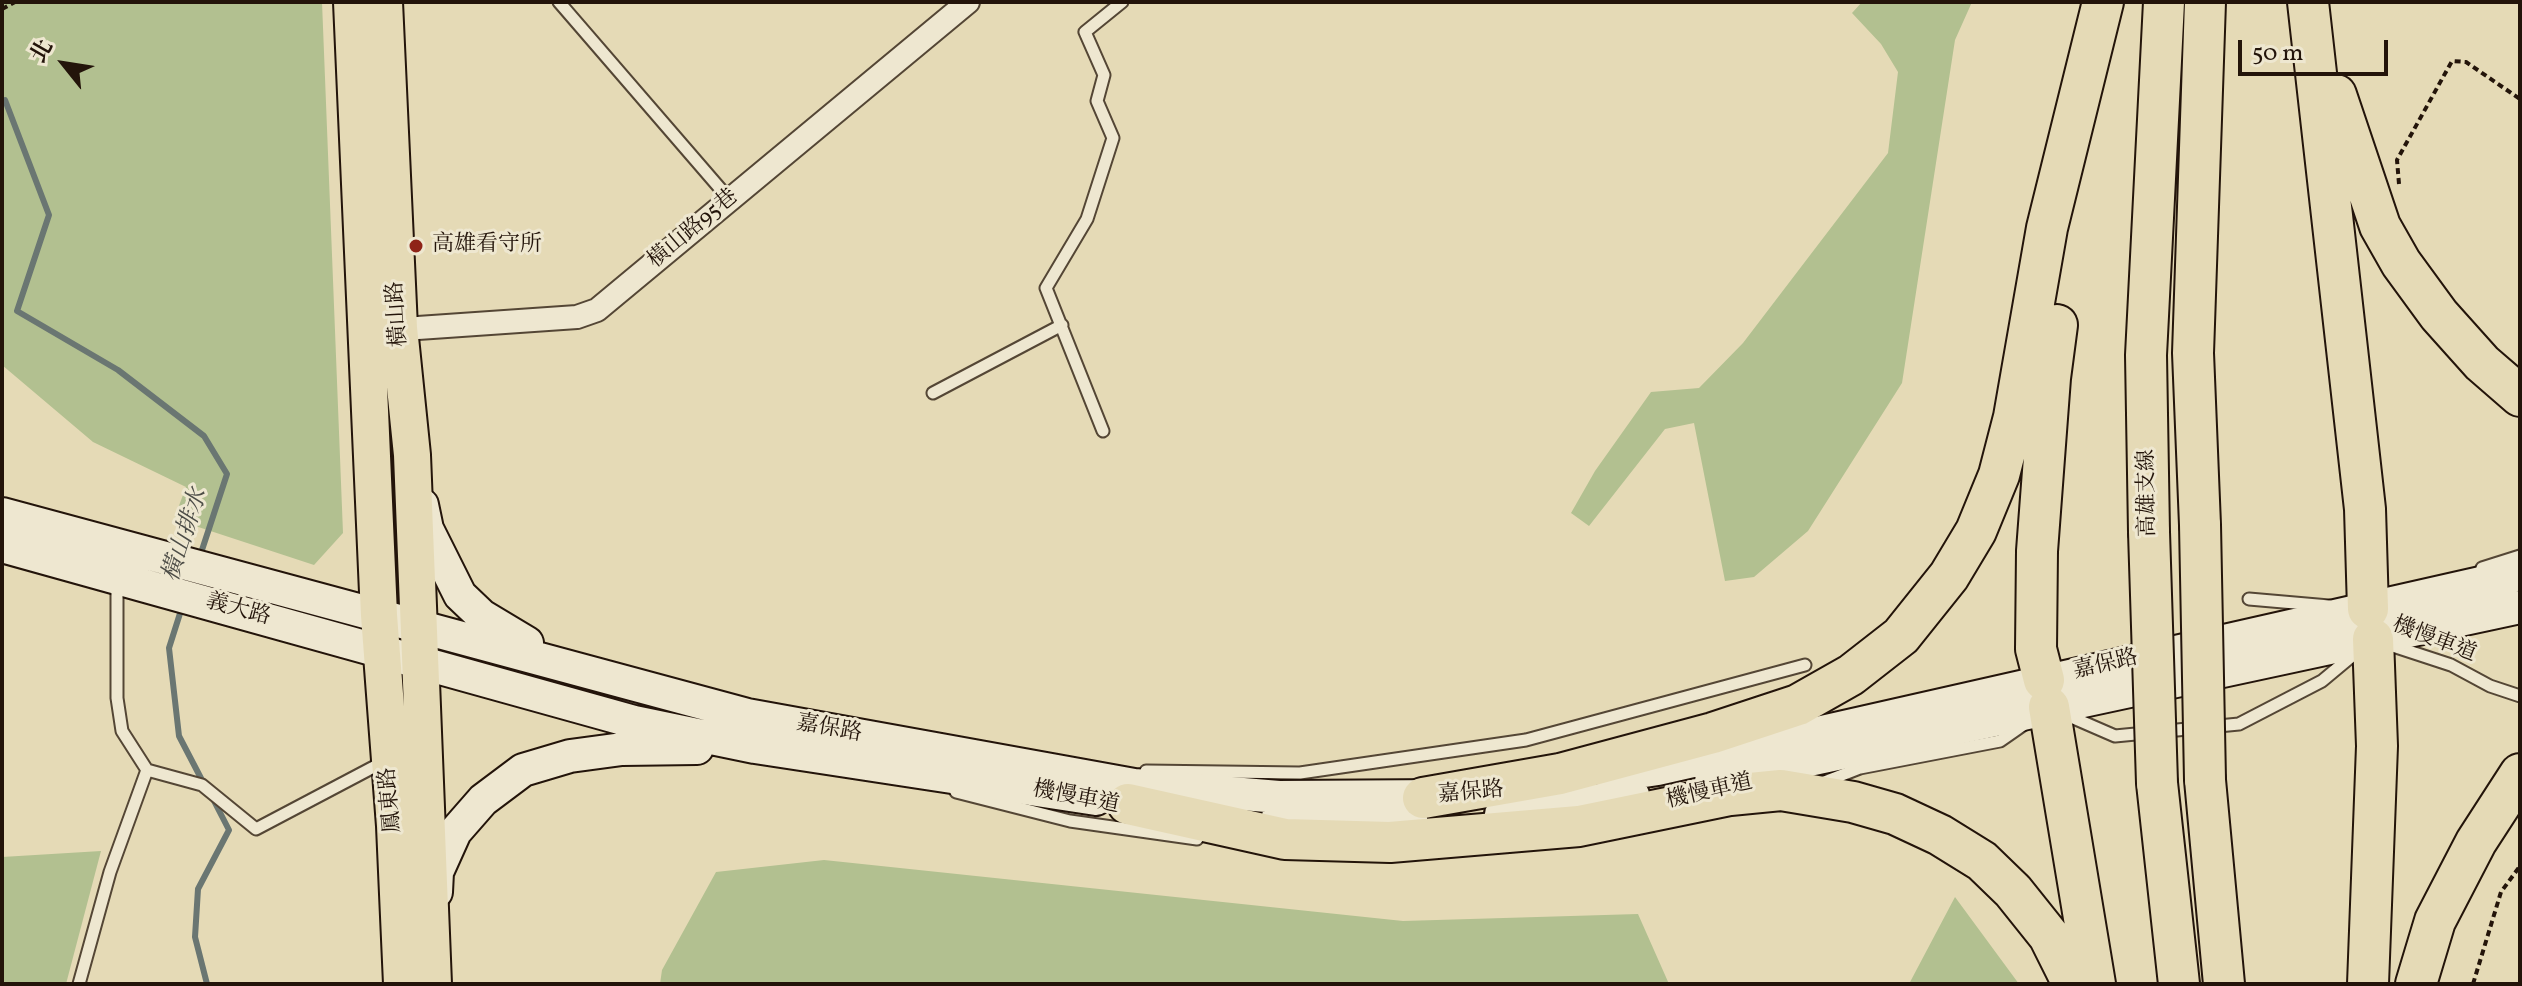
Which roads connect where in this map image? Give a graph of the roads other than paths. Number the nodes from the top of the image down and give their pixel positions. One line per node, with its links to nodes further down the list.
1 (352, 2): 12 (main road, 橫山路)
2 (384, 2): 12 (main road, 橫山路)
3 (559, 2): 10 (lane)
4 (968, 2): 10 (street, 橫山路95巷)
5 (1122, 2): 11 (lane)
6 (2164, 2): 51 (highway, 高雄支線, bridge)
7 (2205, 2): 52 (highway, bridge)
8 (2309, 9): 14 (highway); 23 (highway)
9 (2099, 14): 29 (highway); 38 (highway)
10 (730, 200): 12 (street, 橫山路95巷)
11 (1062, 325): 13 (lane); 15 (lane)
12 (383, 330): 16 (main road, 橫山路); 25 (main road, 橫山路)
13 (933, 393)
14 (2520, 396)
15 (1103, 431)
16 (412, 455): 24 (main road, 橫山路); 28 (street)
17 (12, 533): 20 (street, 義大路); 25 (street, 義大路)
18 (2520, 556): 23 (lane, 機慢車道)
19 (2520, 574): 23 (street, 嘉保路)
20 (117, 578): 25 (street, 義大路); 35 (lane)
21 (2249, 599): 23 (lane, 機慢車道)
22 (2520, 607): 23 (street, 嘉保路)
23 (2370, 624): 29 (street, 嘉保路); 29 (lane, 機慢車道); 30 (lane, 機慢車道); 53 (highway)
24 (417, 626): 25 (street, 嘉保路); 26 (main road, 鳳東路); 28 (street, 嘉保路)
25 (381, 633): 26 (street, 嘉保路); 32 (main road, 鳳東路)
26 (420, 662): 31 (street, 嘉保路); 46 (main road, 鳳東路)
27 (1805, 665): 34 (lane, 機慢車道)
28 (599, 675): 34 (street, 嘉保路)
29 (2046, 694): 37 (lane, 機慢車道); 38 (street, 嘉保路); 39 (street, 嘉保路); 50 (highway)
30 (2520, 696)
31 (755, 747): 33 (street, 嘉保路); 46 (street)
32 (389, 759): 35 (lane); 48 (main road, 鳳東路)
33 (859, 762): 39 (street, 嘉保路); 42 (lane, 機慢車道)
34 (1046, 769): 38 (street, 嘉保路)
35 (147, 770): 47 (lane)
36 (2520, 774): 54 (highway)
37 (1799, 792): 39 (highway); 40 (lane, 機慢車道); 49 (highway)
38 (1423, 798)
39 (1128, 804)
40 (1755, 804)
41 (1595, 835): 44 (lane)
42 (1205, 840)
43 (1235, 842): 45 (lane)
44 (1524, 844)
45 (1481, 847)
46 (433, 970)
47 (79, 984)
48 (402, 984)
49 (2073, 984)
50 (2095, 984)
51 (2179, 984)
52 (2224, 984)
53 (2368, 984)
54 (2416, 984)

